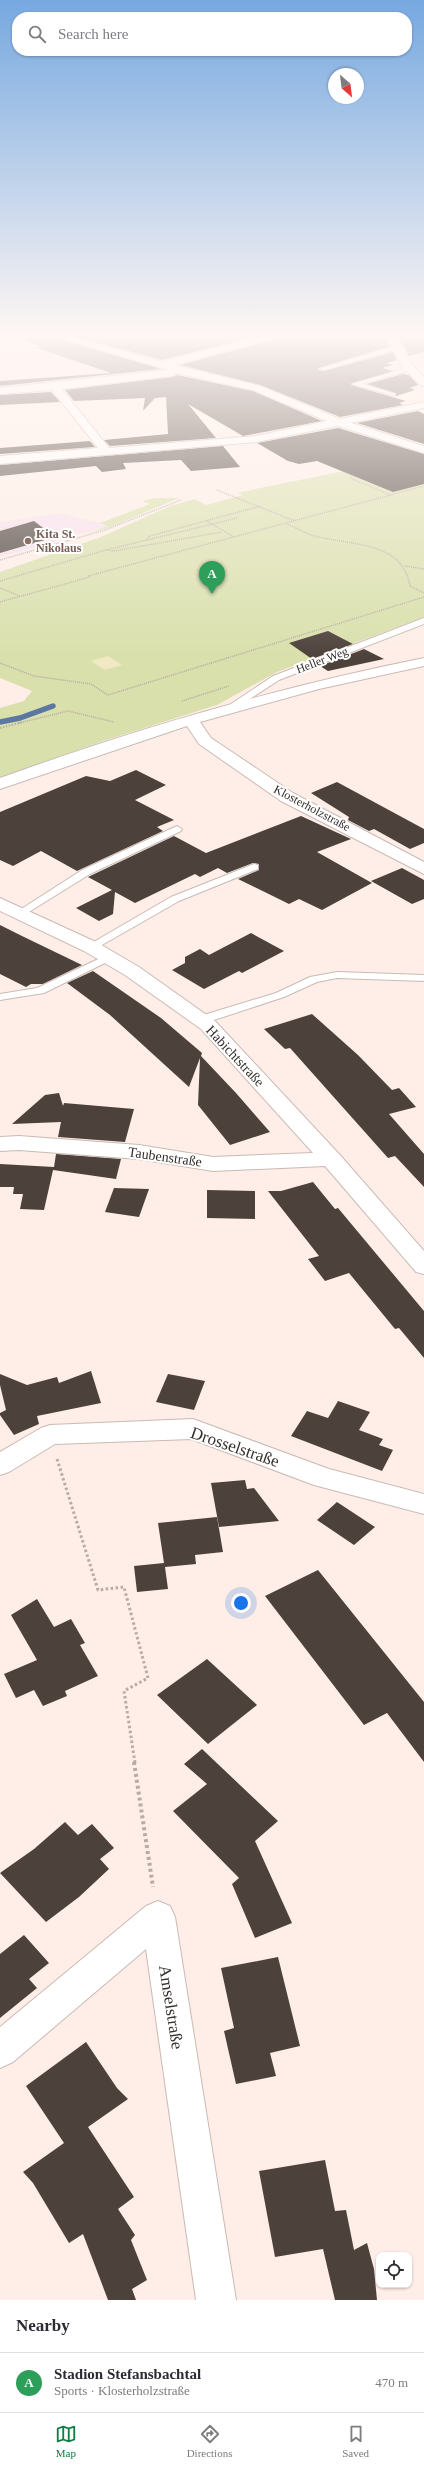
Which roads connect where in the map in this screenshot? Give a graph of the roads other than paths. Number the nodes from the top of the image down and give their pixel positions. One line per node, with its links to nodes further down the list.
1 (100, 443): 4 (street)
2 (224, 443): 4 (street)
3 (403, 443): 5 (street)
4 (105, 450): 6 (street)
5 (423, 450)
6 (0, 460)
7 (424, 622): 9 (lane, Heller Weg)
8 (424, 662): 9 (street)
9 (227, 710): 10 (street)
10 (192, 721): 11 (street); 14 (street, Klosterholzstraße)
11 (0, 784)
12 (177, 829): 16 (lane)
13 (254, 867): 17 (lane)
14 (424, 869)
15 (0, 904): 16 (street, Habichtstraße)
16 (20, 913): 17 (street, Habichtstraße)
17 (91, 947): 18 (street, Habichtstraße)
18 (109, 957): 20 (lane); 21 (street, Habichtstraße)
19 (424, 978): 21 (lane)
20 (0, 997)
21 (201, 1020): 23 (street, Habichtstraße)
22 (0, 1144): 23 (street, Taubenstraße)
23 (331, 1159): 24 (street, Habichtstraße)
24 (424, 1266)
25 (0, 1466): 26 (street, Drosselstraße)
26 (424, 1504)
27 (0, 2050): 28 (street, Amselstraße)
28 (216, 2300)

